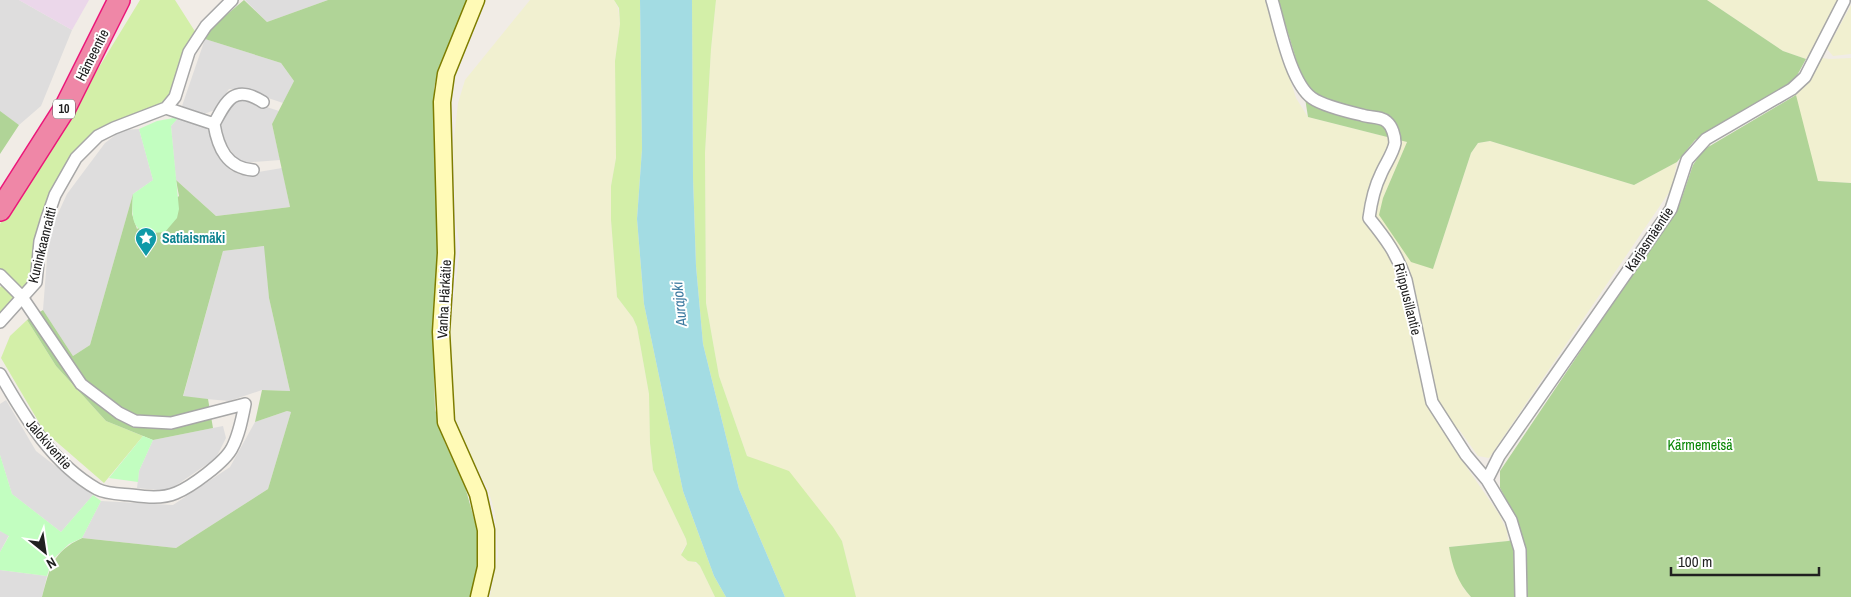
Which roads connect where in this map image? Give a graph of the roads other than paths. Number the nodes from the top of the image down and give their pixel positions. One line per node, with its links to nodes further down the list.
1 (119, 0): 10 (highway, Hämeentie / 10)
2 (232, 0): 7 (street)
3 (476, 0): 16 (street, Vanha Härkätie)
4 (1272, 0): 15 (street, Riippusillantie)
5 (1844, 1): 15 (street, Karjasmäentie)
6 (263, 102): 8 (street)
7 (166, 108): 8 (street); 12 (street, Kuninkaanraitti)
8 (214, 124): 9 (street)
9 (253, 170)
10 (0, 210)
11 (0, 275): 12 (street)
12 (22, 297): 13 (street, Kuninkaanraitti); 14 (street, Jalokiventie)
13 (0, 322)
14 (0, 374)
15 (1487, 480): 17 (street)
16 (479, 597)
17 (1521, 597)

